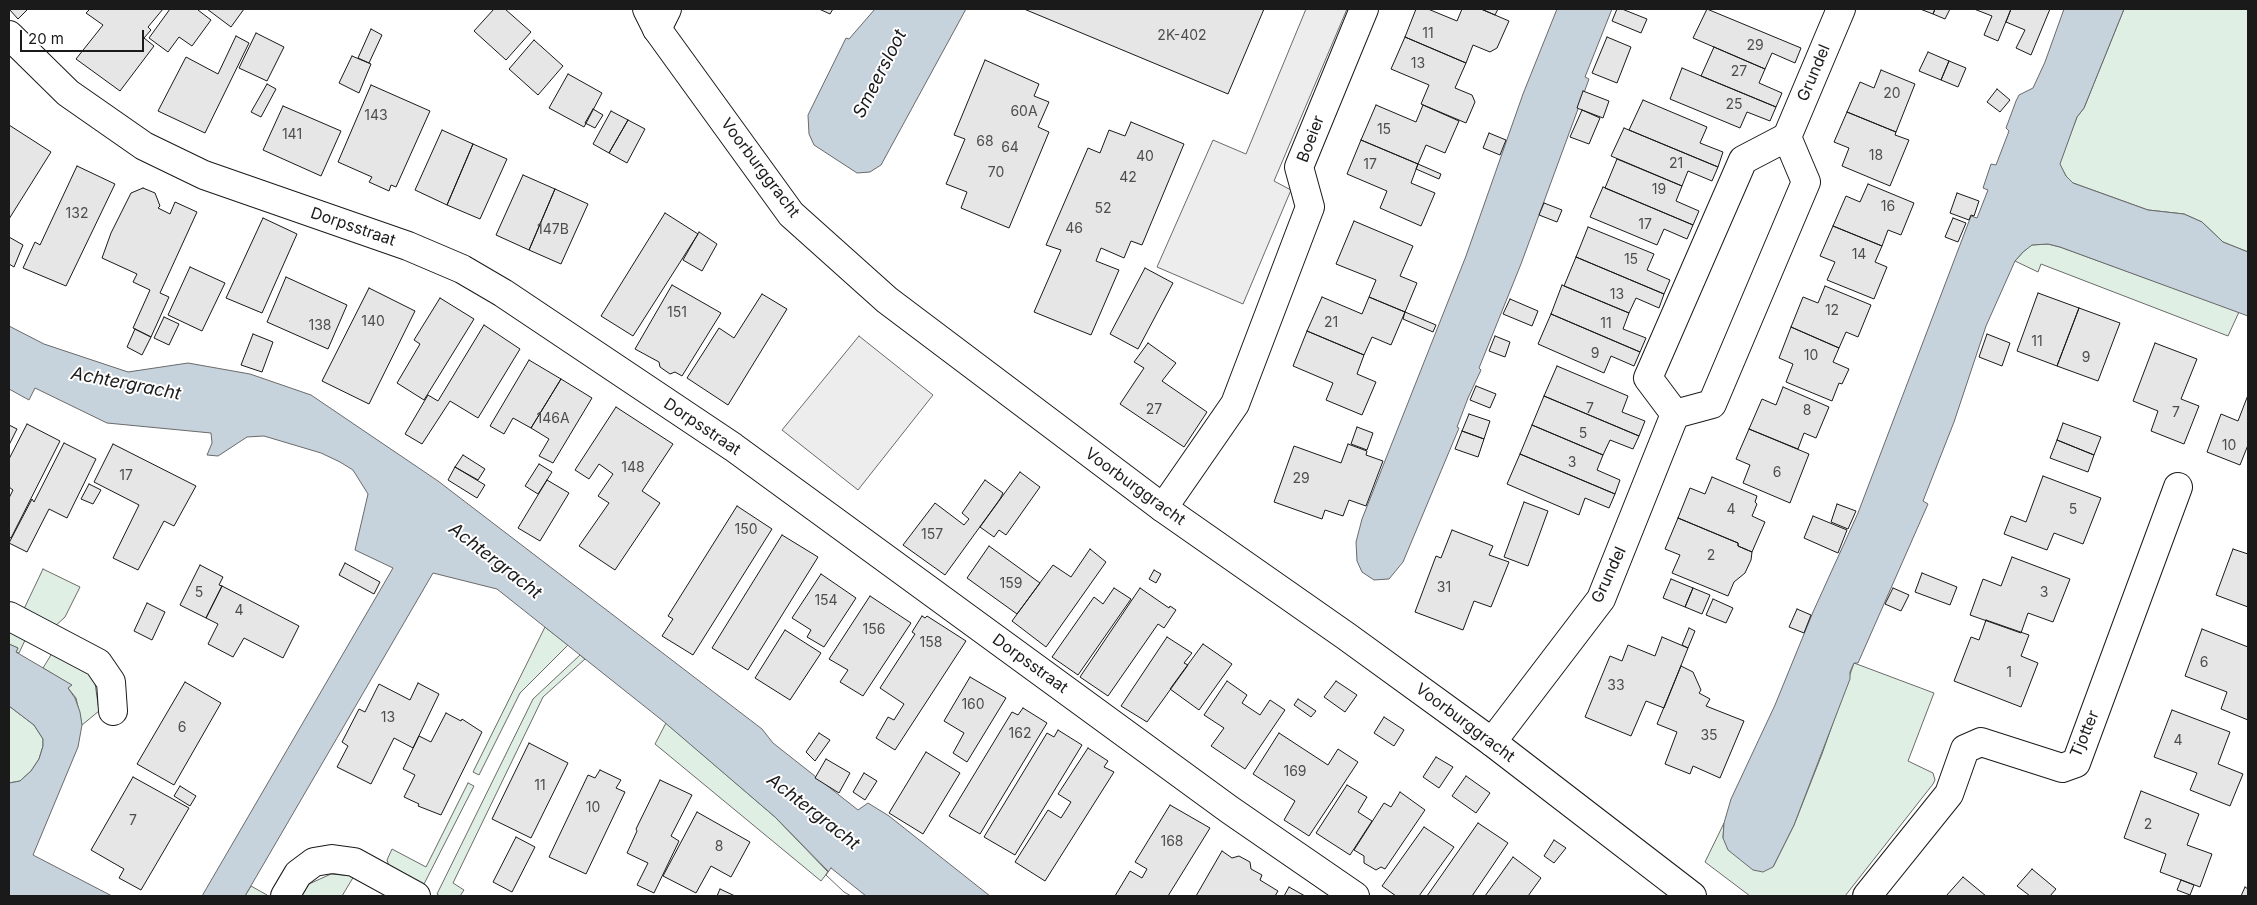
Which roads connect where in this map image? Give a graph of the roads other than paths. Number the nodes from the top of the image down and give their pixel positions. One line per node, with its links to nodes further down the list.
1 (1364, 9): 8 (street, Boeier)
2 (1841, 9): 5 (street, Grundel)
3 (657, 16): 8 (street, Voorburggracht)
4 (9, 35): 14 (street, Dorpsstraat)
5 (1787, 137): 6 (street); 6 (street)
6 (1675, 414): 11 (street, Grundel)
7 (2178, 487): 16 (street, Tjotter)
8 (1163, 508): 11 (street, Voorburggracht)
9 (9, 616): 10 (street)
10 (113, 711)
11 (1492, 742): 15 (street, Voorburggracht)
12 (285, 896): 13 (street)
13 (416, 896)
14 (1355, 896)
15 (1692, 896)
16 (1867, 896)

